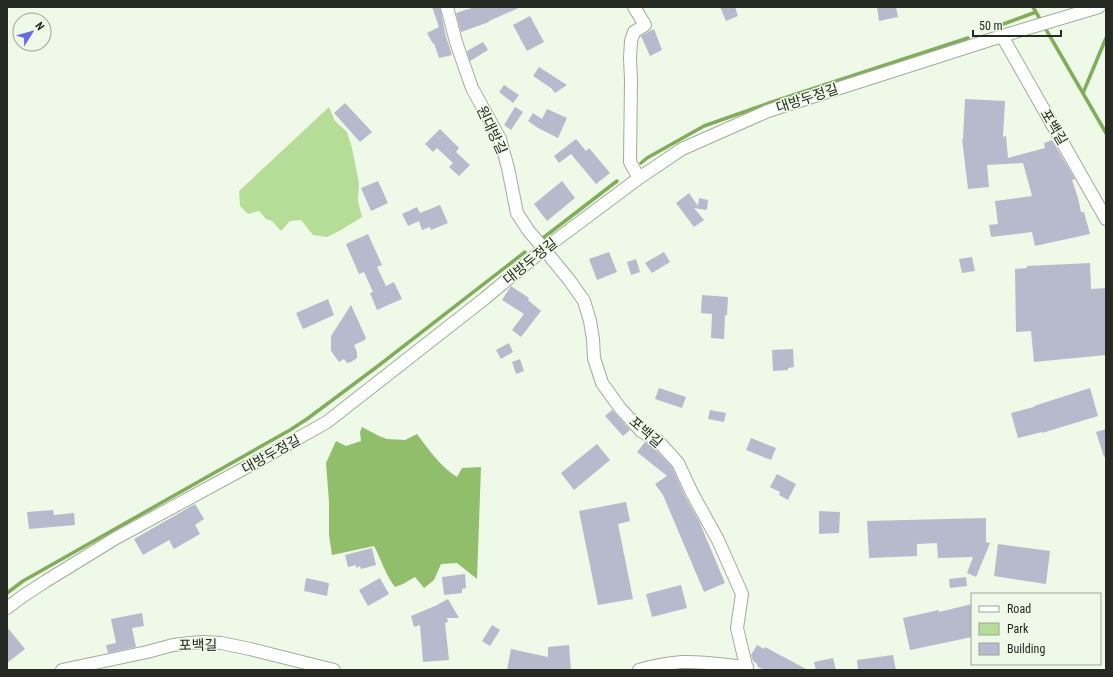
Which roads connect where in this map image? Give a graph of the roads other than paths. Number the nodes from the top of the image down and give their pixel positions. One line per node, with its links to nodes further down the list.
1 (447, 7): 7 (street, 원대방길)
2 (634, 7): 5 (street)
3 (1098, 7): 4 (street, 대방두정길)
4 (1002, 36): 5 (street, 대방두정길); 6 (street, 포백길)
5 (639, 178): 7 (street, 대방두정길)
6 (1106, 219)
7 (544, 249): 8 (street, 대방두정길); 9 (street, 포백길)
8 (7, 608)
9 (747, 669): 12 (street, 포백길)
10 (62, 670): 11 (street, 포백길)
11 (334, 670)
12 (639, 670)

